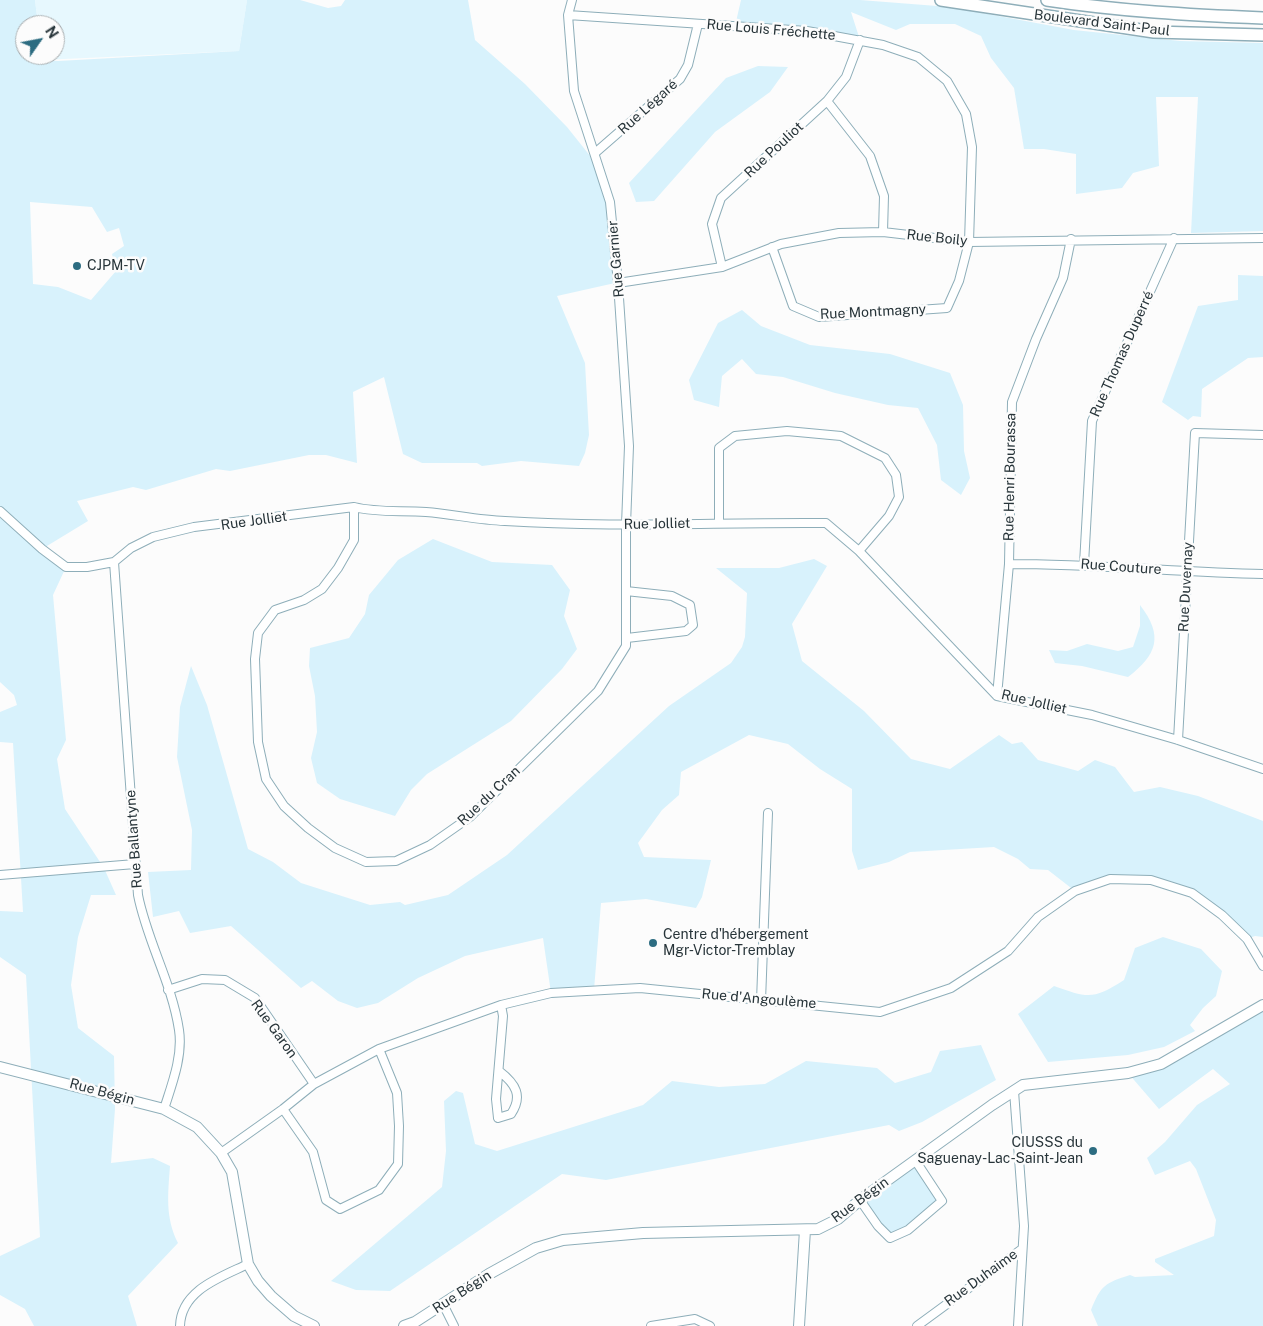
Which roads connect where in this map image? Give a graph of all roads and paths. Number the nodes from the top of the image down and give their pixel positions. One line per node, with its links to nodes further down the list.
1 (572, 0): 4 (street, Rue Garnier)
2 (941, 0): 7 (main road, Boulevard Saint-Paul)
3 (1047, 0): 5 (main road, Boulevard Saint-Paul)
4 (568, 16): 6 (street, Rue Louis Fréchette); 10 (street, Rue Garnier)
5 (1263, 18)
6 (698, 24): 8 (street, Rue Louis Fréchette); 10 (street, Rue Légaré)
7 (1263, 35)
8 (860, 40): 9 (street, Rue Pouliot); 15 (street, Rue Louis Fréchette)
9 (828, 101): 11 (street); 17 (street, Rue Pouliot)
10 (595, 154): 18 (street, Rue Garnier)
11 (883, 232): 15 (street, Rue Boily); 16 (street, Rue Boily)
12 (1174, 238): 13 (street, Rue Boily); 14 (street, Rue Boily); 27 (street, Rue Thomas Duperré)
13 (1263, 238)
14 (1071, 239): 15 (street, Rue Boily); 26 (street, Rue Henri Bourassa)
15 (969, 242): 16 (street, Rue Montmagny)
16 (772, 247): 17 (street, Rue Boily)
17 (722, 267): 18 (street, Rue Boily)
18 (618, 282): 23 (street, Rue Garnier)
19 (1263, 435): 28 (street, Rue Duvernay)
20 (354, 507): 23 (street, Rue Jolliet); 25 (street, Rue Jolliet); 31 (street, Rue du Cran)
21 (0, 510): 25 (street, Rue Jolliet)
22 (719, 522): 23 (street, Rue Jolliet); 24 (street, Rue Jolliet); 24 (street)
23 (626, 525): 30 (street, Rue du Cran)
24 (859, 551): 32 (street, Rue Jolliet)
25 (114, 562): 36 (street, Rue Ballantyne)
26 (1009, 564): 27 (street, Rue Couture); 32 (street, Rue Henri Bourassa)
27 (1084, 564): 28 (street, Rue Couture)
28 (1187, 572): 29 (street, Rue Couture); 33 (street, Rue Duvernay)
29 (1263, 574)
30 (626, 591): 31 (street, Rue du Cran); 31 (street)
31 (627, 638)
32 (997, 696): 33 (street, Rue Jolliet)
33 (1178, 740): 34 (street, Rue Jolliet)
34 (1263, 769)
35 (768, 813): 40 (street)
36 (135, 864): 37 (street); 39 (street, Rue Ballantyne)
37 (0, 875)
38 (1263, 966): 40 (street, Rue d'Angoulème)
39 (168, 990): 46 (street, Rue Garon); 48 (street, Rue Ballantyne)
40 (761, 1001): 42 (street, Rue d'Angoulème)
41 (1263, 1004): 47 (street, Rue Bégin)
42 (501, 1005): 43 (street, Rue d'Angoulème); 45 (street)
43 (379, 1049): 46 (street, Rue d'Angoulème); 49 (street)
44 (0, 1067): 48 (street, Rue Bégin)
45 (500, 1072): 45 (street)
46 (314, 1084): 49 (street, Rue d'Angoulème)
47 (1014, 1090): 51 (street, Rue Bégin); 55 (street)
48 (164, 1108): 50 (street, Rue Bégin)
49 (283, 1109): 50 (street, Rue d'Angoulème)
50 (221, 1153): 57 (street, Rue Bégin)
51 (915, 1160): 52 (street, Rue Bégin); 52 (street)
52 (860, 1200): 53 (street, Rue Bégin)
53 (818, 1229): 54 (street, Rue Bégin); 56 (street)
54 (805, 1230): 56 (street); 58 (street, Rue Bégin)
55 (1022, 1249): 66 (street, Rue Duhaime); 67 (street)
56 (804, 1254): 65 (street)
57 (248, 1264): 60 (street); 61 (street, Rue Bégin)
58 (443, 1304): 62 (street, Rue Bégin); 63 (street)
59 (710, 1325): 64 (street)
60 (180, 1326)
61 (314, 1326)
62 (404, 1326)
63 (454, 1326)
64 (651, 1326)
65 (799, 1326)
66 (917, 1326)
67 (1018, 1326)

